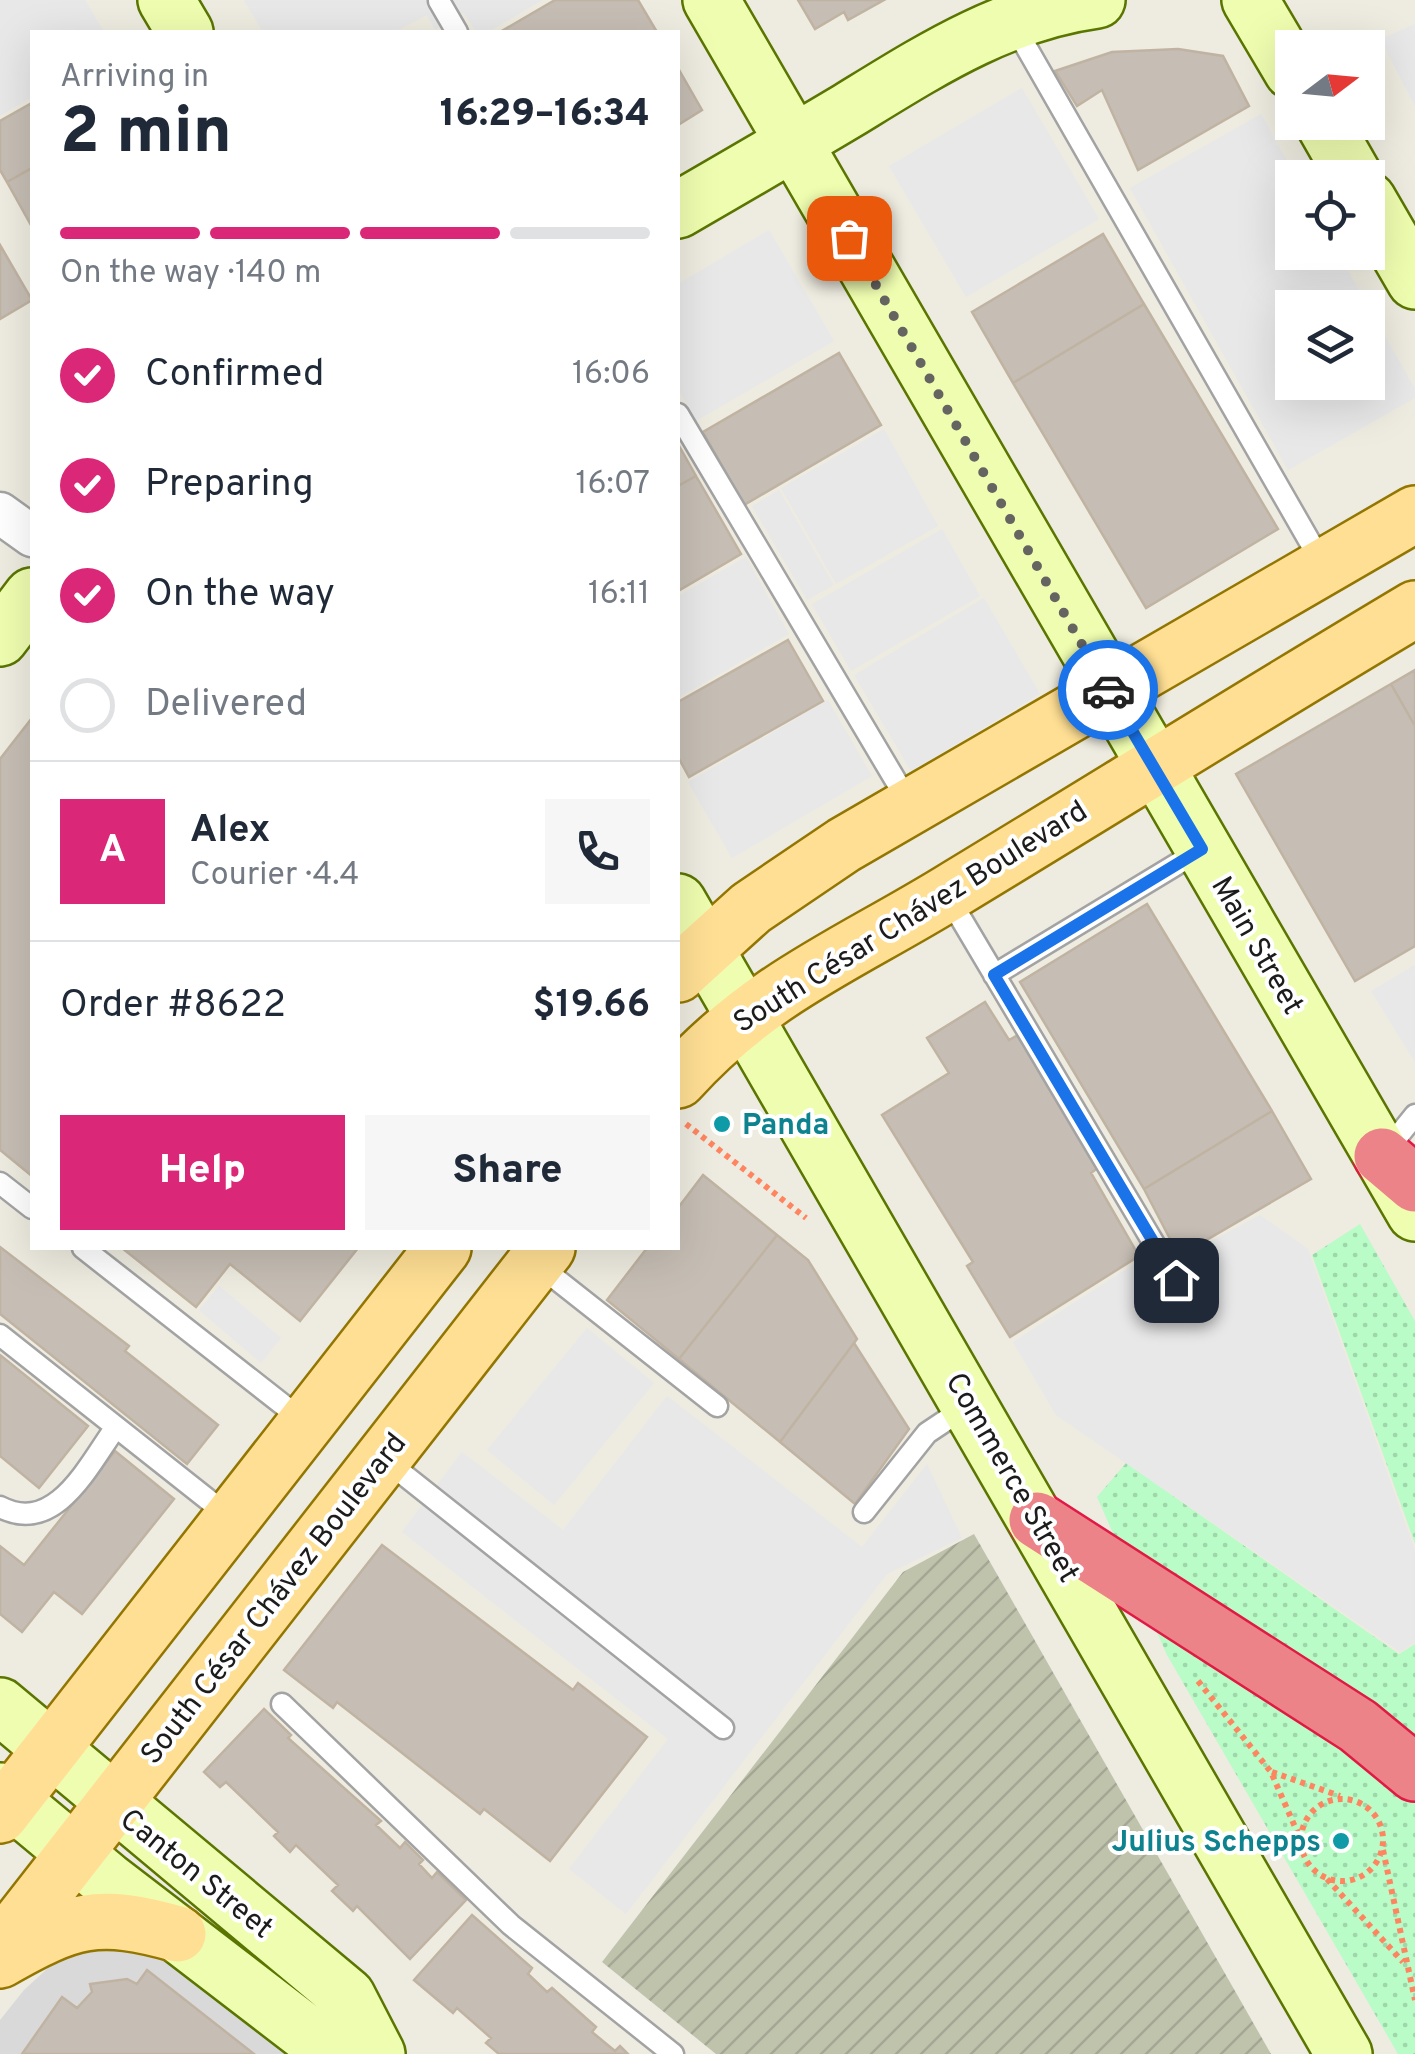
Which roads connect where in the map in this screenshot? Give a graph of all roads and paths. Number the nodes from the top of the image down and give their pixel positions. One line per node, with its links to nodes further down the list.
1 (166, 0): 7 (main road)
2 (712, 0): 10 (main road, Main Street)
3 (1097, 0): 6 (main road)
4 (1250, 0): 9 (main road)
5 (439, 1): 8 (lane)
6 (1006, 9): 10 (main road); 18 (lane)
7 (184, 30)
8 (456, 30)
9 (1275, 42)
10 (794, 142): 11 (main road); 22 (main road, Main Street)
11 (680, 209)
12 (1385, 229): 13 (main road)
13 (1415, 280)
14 (680, 417): 24 (lane)
15 (0, 513): 17 (street)
16 (1415, 514): 18 (main road)
17 (30, 535)
18 (1324, 566): 22 (main road)
19 (30, 599): 21 (main road)
20 (1415, 608): 23 (main road, South César Chávez Boulevard)
21 (0, 638)
22 (1109, 691): 23 (main road, Main Street); 24 (main road)
23 (1154, 766): 25 (main road, Main Street); 26 (main road, South César Chávez Boulevard)
24 (910, 806): 28 (main road)
25 (1202, 849): 29 (lane); 33 (main road, Main Street)
26 (947, 894): 29 (lane); 30 (main road, South César Chávez Boulevard)
27 (680, 911): 28 (main road, Commerce Street)
28 (691, 961): 30 (main road, Commerce Street)
29 (994, 975): 41 (lane)
30 (744, 1014): 31 (main road, South César Chávez Boulevard); 43 (main road, Commerce Street)
31 (680, 1096)
32 (680, 1101): 37 (path)
33 (1404, 1152): 36 (main road, Main Street)
34 (0, 1183): 35 (lane)
35 (30, 1206)
36 (1415, 1213)
37 (820, 1227)
38 (86, 1250): 45 (lane)
39 (441, 1250): 45 (main road)
40 (541, 1255): 44 (lane); 47 (main road, South César Chávez Boulevard)
41 (1191, 1306)
42 (0, 1336): 46 (lane)
43 (971, 1404): 49 (lane); 51 (main road, Commerce Street)
44 (717, 1406)
45 (306, 1422): 50 (main road)
46 (116, 1428): 48 (lane); 50 (lane)
47 (383, 1458): 55 (lane); 61 (main road, South César Chávez Boulevard)
48 (0, 1506)
49 (864, 1512)
50 (231, 1518): 56 (main road)
51 (1037, 1520): 58 (highway); 74 (main road, Commerce Street)
52 (1196, 1668): 57 (path)
53 (282, 1704): 73 (lane)
54 (0, 1706): 56 (main road, Canton Street)
55 (723, 1728)
56 (50, 1750): 60 (main road); 61 (main road, Canton Street)
57 (1271, 1772): 59 (path); 62 (path)
58 (1415, 1773)
59 (1344, 1798): 62 (path); 63 (path)
60 (4, 1802): 64 (main road, Canton Street)
61 (112, 1804): 64 (main road, South César Chávez Boulevard); 72 (main road, Canton Street)
62 (1300, 1839): 65 (path)
63 (1382, 1848): 65 (path); 69 (path)
64 (74, 1854): 66 (main road, Canton Street); 67 (main road, South César Chávez Boulevard)
65 (1325, 1878): 69 (path)
66 (178, 1934): 68 (main road); 71 (main road, Canton Street)
67 (0, 1949)
68 (0, 1960)
69 (1404, 1963): 70 (path)
70 (1415, 2000)
71 (349, 2054)
72 (377, 2054)
73 (673, 2054)
74 (1344, 2054)

